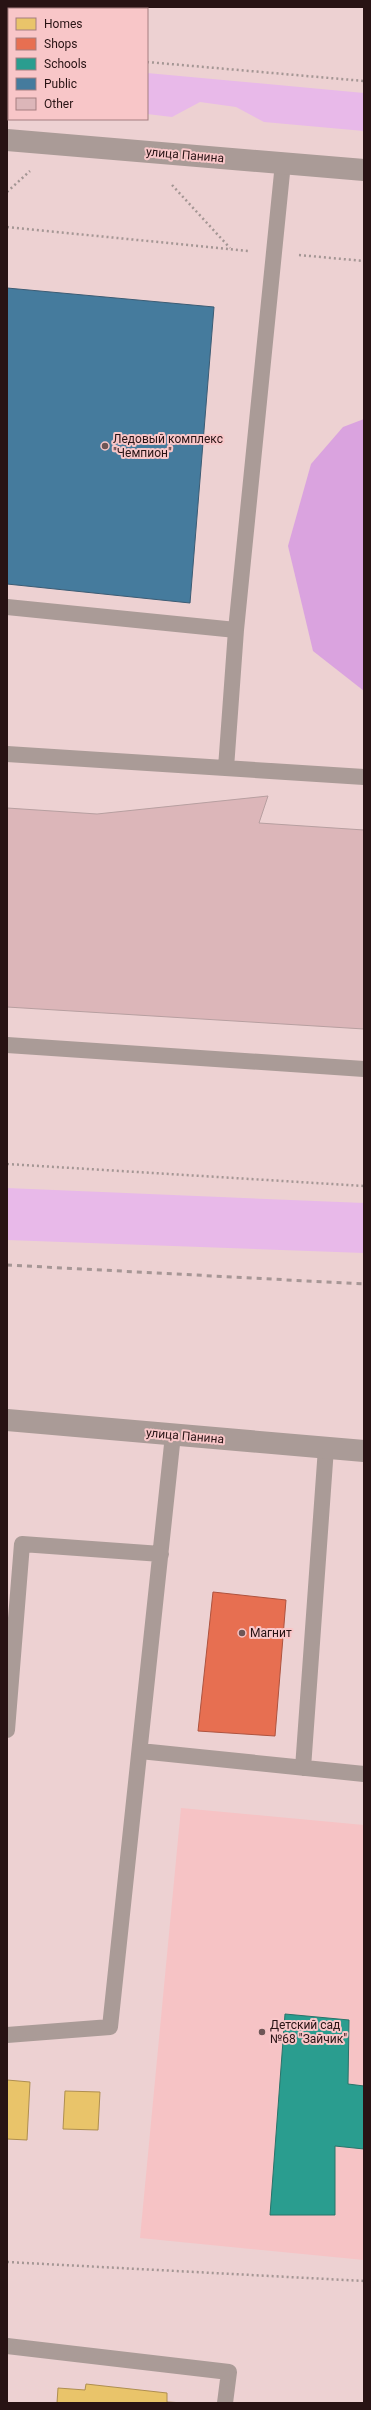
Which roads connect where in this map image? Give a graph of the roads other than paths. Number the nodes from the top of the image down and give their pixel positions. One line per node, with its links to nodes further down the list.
1 (7, 140): 2 (street, улица Панина)
2 (283, 163): 3 (street, улица Панина); 5 (lane)
3 (364, 170)
4 (7, 607): 5 (lane)
5 (236, 630): 7 (lane)
6 (7, 754): 7 (lane)
7 (226, 768): 8 (lane)
8 (364, 777)
9 (7, 1045): 10 (lane)
10 (364, 1069)
11 (7, 1420): 12 (street, улица Панина)
12 (173, 1435): 13 (street, улица Панина); 15 (lane)
13 (326, 1448): 14 (street, улица Панина); 18 (lane)
14 (364, 1451)
15 (161, 1554): 16 (lane); 17 (lane)
16 (7, 1730)
17 (140, 1751): 18 (lane); 20 (lane)
18 (303, 1768): 19 (lane)
19 (364, 1774)
20 (7, 2035)
21 (7, 2346): 22 (lane)
22 (225, 2403)

